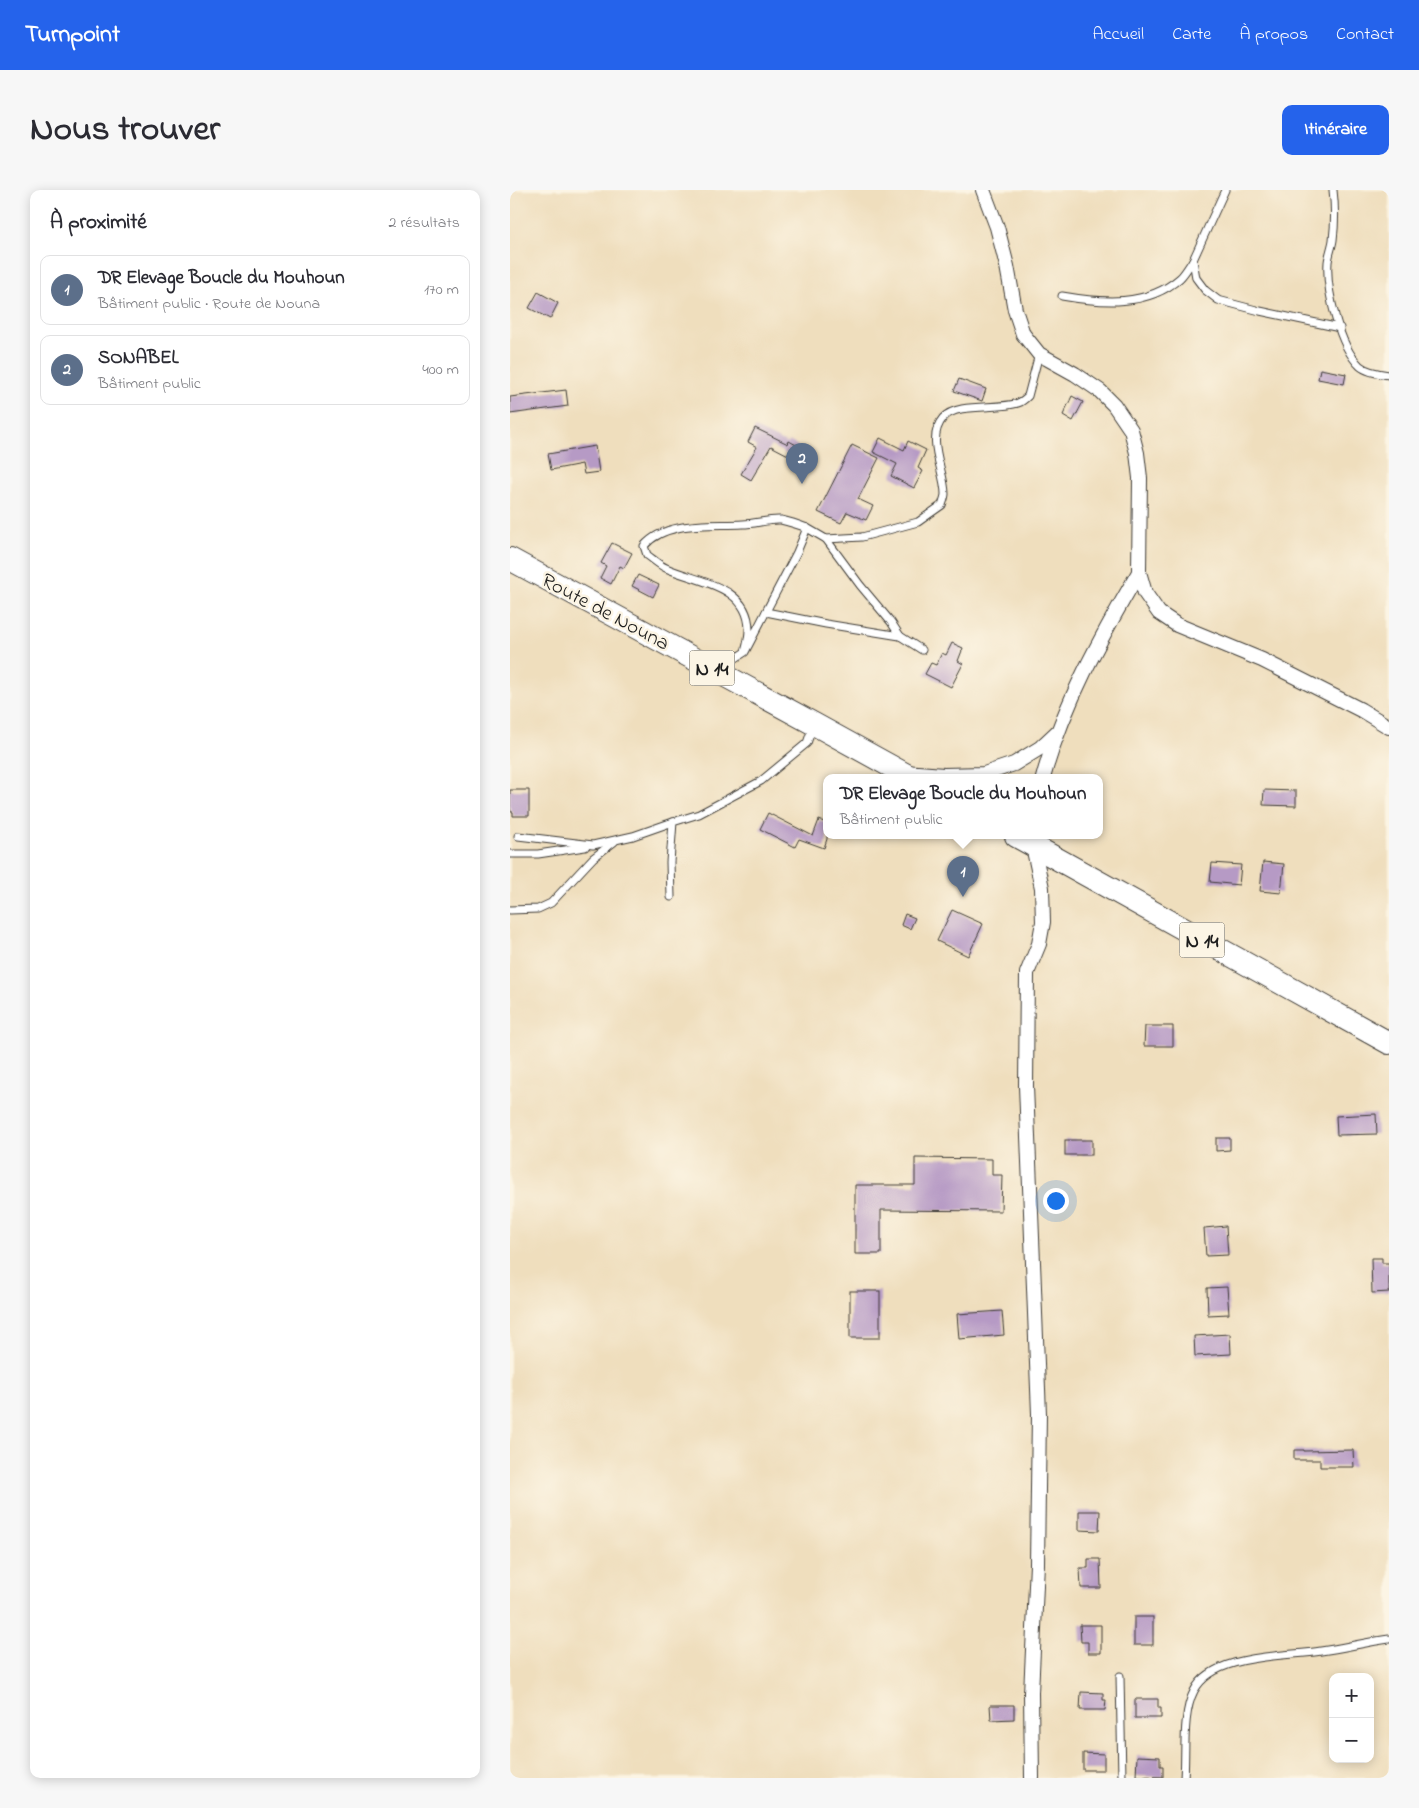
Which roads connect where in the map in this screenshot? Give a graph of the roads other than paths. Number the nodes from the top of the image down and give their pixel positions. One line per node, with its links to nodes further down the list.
1 (983, 190): 7 (street)
2 (1225, 190): 4 (lane)
3 (1333, 190): 6 (lane)
4 (1193, 260): 5 (lane); 6 (lane)
5 (1062, 296)
6 (1340, 328): 8 (lane)
7 (1039, 354): 10 (lane); 12 (street)
8 (1389, 375)
9 (807, 528): 10 (lane); 13 (lane); 16 (lane)
10 (826, 539): 14 (lane)
11 (510, 559): 17 (main road, Route de Nouna / N 14)
12 (1139, 572): 19 (street); 20 (street)
13 (766, 612): 14 (lane); 16 (lane)
14 (900, 636): 15 (lane)
15 (922, 650)
16 (745, 652): 17 (lane)
17 (717, 670): 18 (main road, Route de Nouna / N 14)
18 (814, 724): 21 (main road, Route de Nouna / N 14); 24 (lane)
19 (1389, 727)
20 (1059, 730): 22 (street); 23 (street)
21 (904, 774)
22 (984, 774)
23 (1044, 774)
24 (674, 822): 27 (lane); 30 (lane)
25 (518, 836): 28 (lane)
26 (1028, 839): 32 (main road, N 14); 35 (street)
27 (617, 840): 28 (lane); 31 (lane)
28 (593, 845): 29 (lane)
29 (510, 854)
30 (671, 897)
31 (510, 910)
32 (1389, 1043)
33 (1389, 1639): 37 (lane)
34 (1120, 1676): 36 (lane)
35 (1032, 1778)
36 (1122, 1778)
37 (1184, 1778)

